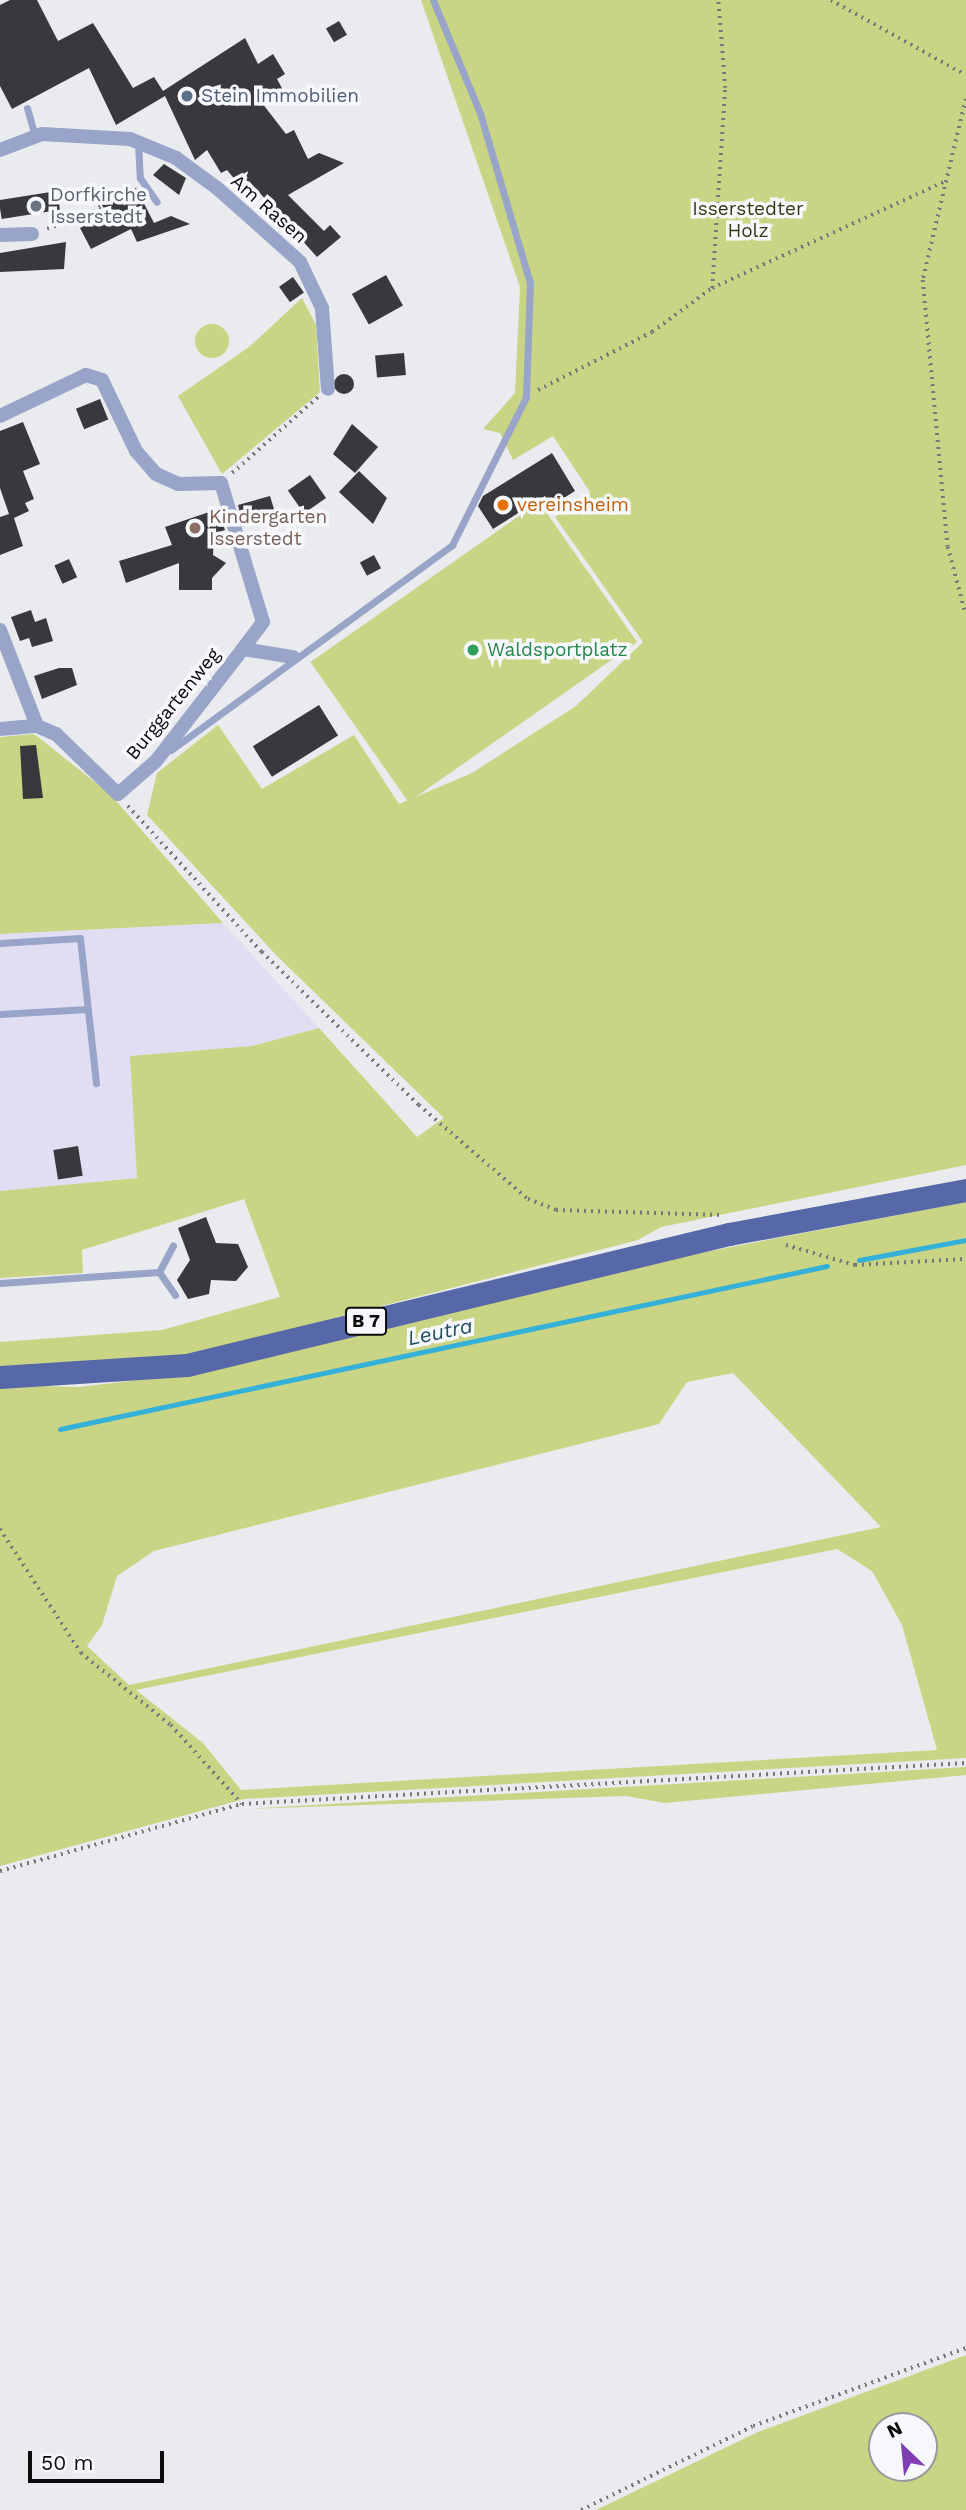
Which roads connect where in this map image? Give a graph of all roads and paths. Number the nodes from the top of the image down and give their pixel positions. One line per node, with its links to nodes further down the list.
1 (433, 0): 17 (lane)
2 (719, 0): 15 (path)
3 (831, 0): 4 (path)
4 (966, 75)
5 (966, 99): 11 (path)
6 (27, 108): 7 (lane)
7 (35, 136): 8 (street, Am Rasen); 9 (street, Am Rasen)
8 (138, 143): 10 (lane); 16 (street, Am Rasen)
9 (0, 150)
10 (140, 178): 12 (lane); 13 (path)
11 (947, 180): 15 (path); 20 (path)
12 (157, 202)
13 (32, 234): 14 (street)
14 (0, 235)
15 (712, 288): 17 (path)
16 (328, 389): 19 (path)
17 (526, 397): 23 (lane)
18 (0, 416): 19 (street)
19 (223, 482): 22 (street, Burggartenweg)
20 (966, 615)
21 (0, 630): 24 (street)
22 (243, 649): 23 (street); 26 (street, Burggartenweg)
23 (293, 657): 26 (lane)
24 (37, 726): 25 (street); 27 (street)
25 (0, 729)
26 (156, 761): 27 (street, Burggartenweg)
27 (118, 794): 33 (path)
28 (0, 943): 29 (lane)
29 (88, 1009): 30 (lane); 31 (lane)
30 (0, 1014)
31 (96, 1083)
32 (966, 1190): 33 (main road, B 7)
33 (729, 1234): 40 (main road, B 7)
34 (780, 1243): 36 (path)
35 (173, 1245): 37 (lane)
36 (966, 1259)
37 (159, 1272): 38 (lane); 39 (lane)
38 (0, 1283)
39 (175, 1296)
40 (0, 1377)
41 (0, 1530): 43 (path)
42 (966, 1763): 43 (path)
43 (242, 1804): 44 (path)
44 (0, 1871)
45 (966, 2348): 46 (path)
46 (581, 2510)

